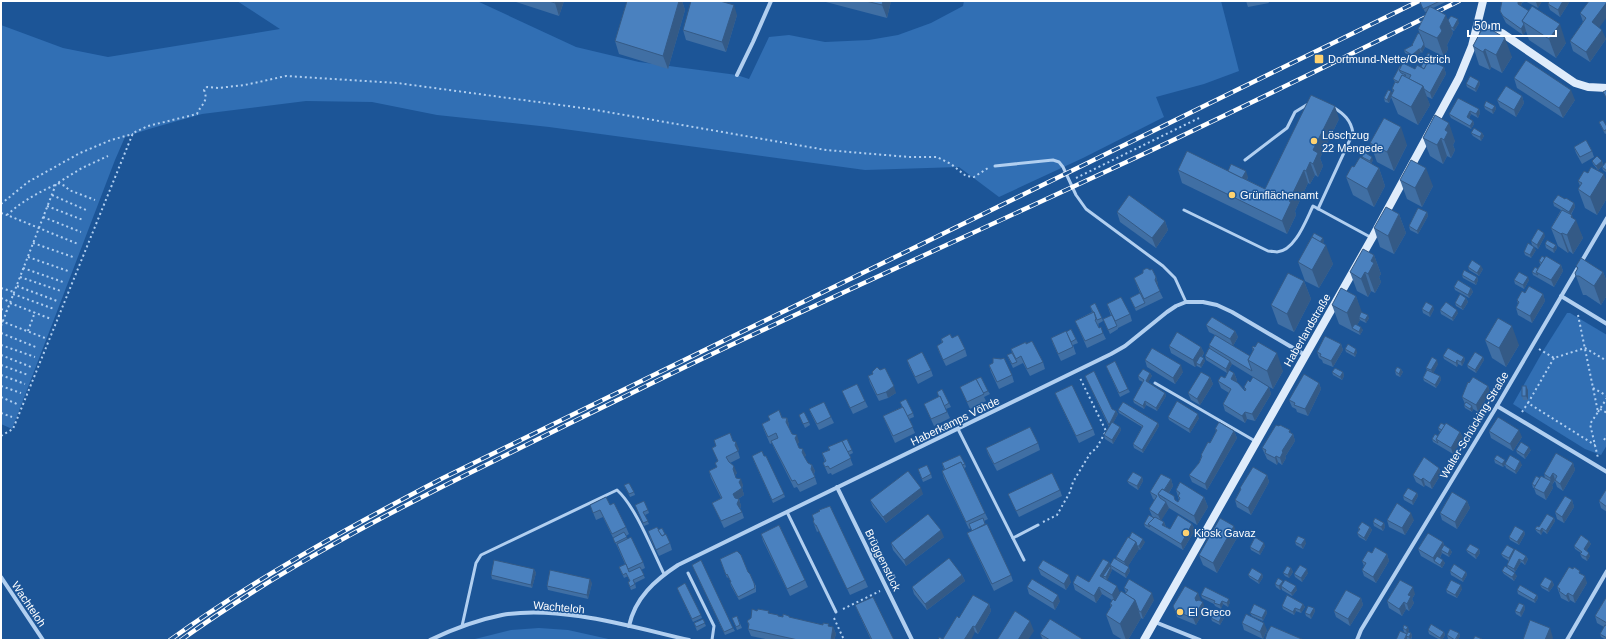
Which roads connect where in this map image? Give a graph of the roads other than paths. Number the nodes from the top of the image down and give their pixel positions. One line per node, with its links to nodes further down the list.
1 (770, 1): 4 (street)
2 (1483, 1): 3 (street, Haberlandstraße)
3 (1478, 25): 5 (street); 13 (street, Haberlandstraße)
4 (737, 74)
5 (1607, 88)
6 (1312, 102): 8 (lane)
7 (1329, 105): 10 (lane)
8 (1245, 160)
9 (995, 166): 15 (lane)
10 (1318, 209): 11 (lane); 13 (lane)
11 (1184, 210)
12 (1607, 218): 14 (street, Walter-Schücking-Straße)
13 (1372, 238): 17 (street, Haberlandstraße)
14 (1561, 296): 16 (street); 19 (street, Walter-Schücking-Straße)
15 (1186, 302): 17 (street, Haberkamps Vöhde); 20 (street, Haberkamps Vöhde)
16 (1607, 324)
17 (1305, 355): 21 (street, Haberlandstraße)
18 (1155, 383): 21 (lane)
19 (1497, 406): 22 (street); 43 (street, Walter-Schücking-Straße)
20 (958, 429): 23 (street, Haberkamps Vöhde); 26 (lane)
21 (1257, 442): 33 (street, Haberlandstraße)
22 (1607, 472)
23 (837, 487): 24 (street, Haberkamps Vöhde); 40 (street, Brüggenstück)
24 (787, 512): 30 (street, Haberkamps Vöhde); 32 (lane)
25 (1038, 525): 26 (lane)
26 (1013, 538): 27 (lane)
27 (1024, 560)
28 (1607, 571): 44 (street)
29 (688, 573): 39 (lane)
30 (664, 574): 34 (lane); 35 (street, Haberkamps Vöhde)
31 (1, 578): 36 (street, Wachteloh)
32 (836, 612)
33 (1155, 622): 41 (street, Haberlandstraße); 42 (street)
34 (462, 626): 35 (street, Wachteloh); 37 (street, Wachteloh)
35 (629, 626): 38 (street, Wachteloh)
36 (43, 640)
37 (430, 640)
38 (689, 640)
39 (712, 640)
40 (912, 640)
41 (1144, 640)
42 (1200, 640)
43 (1357, 640)
44 (1567, 640)

